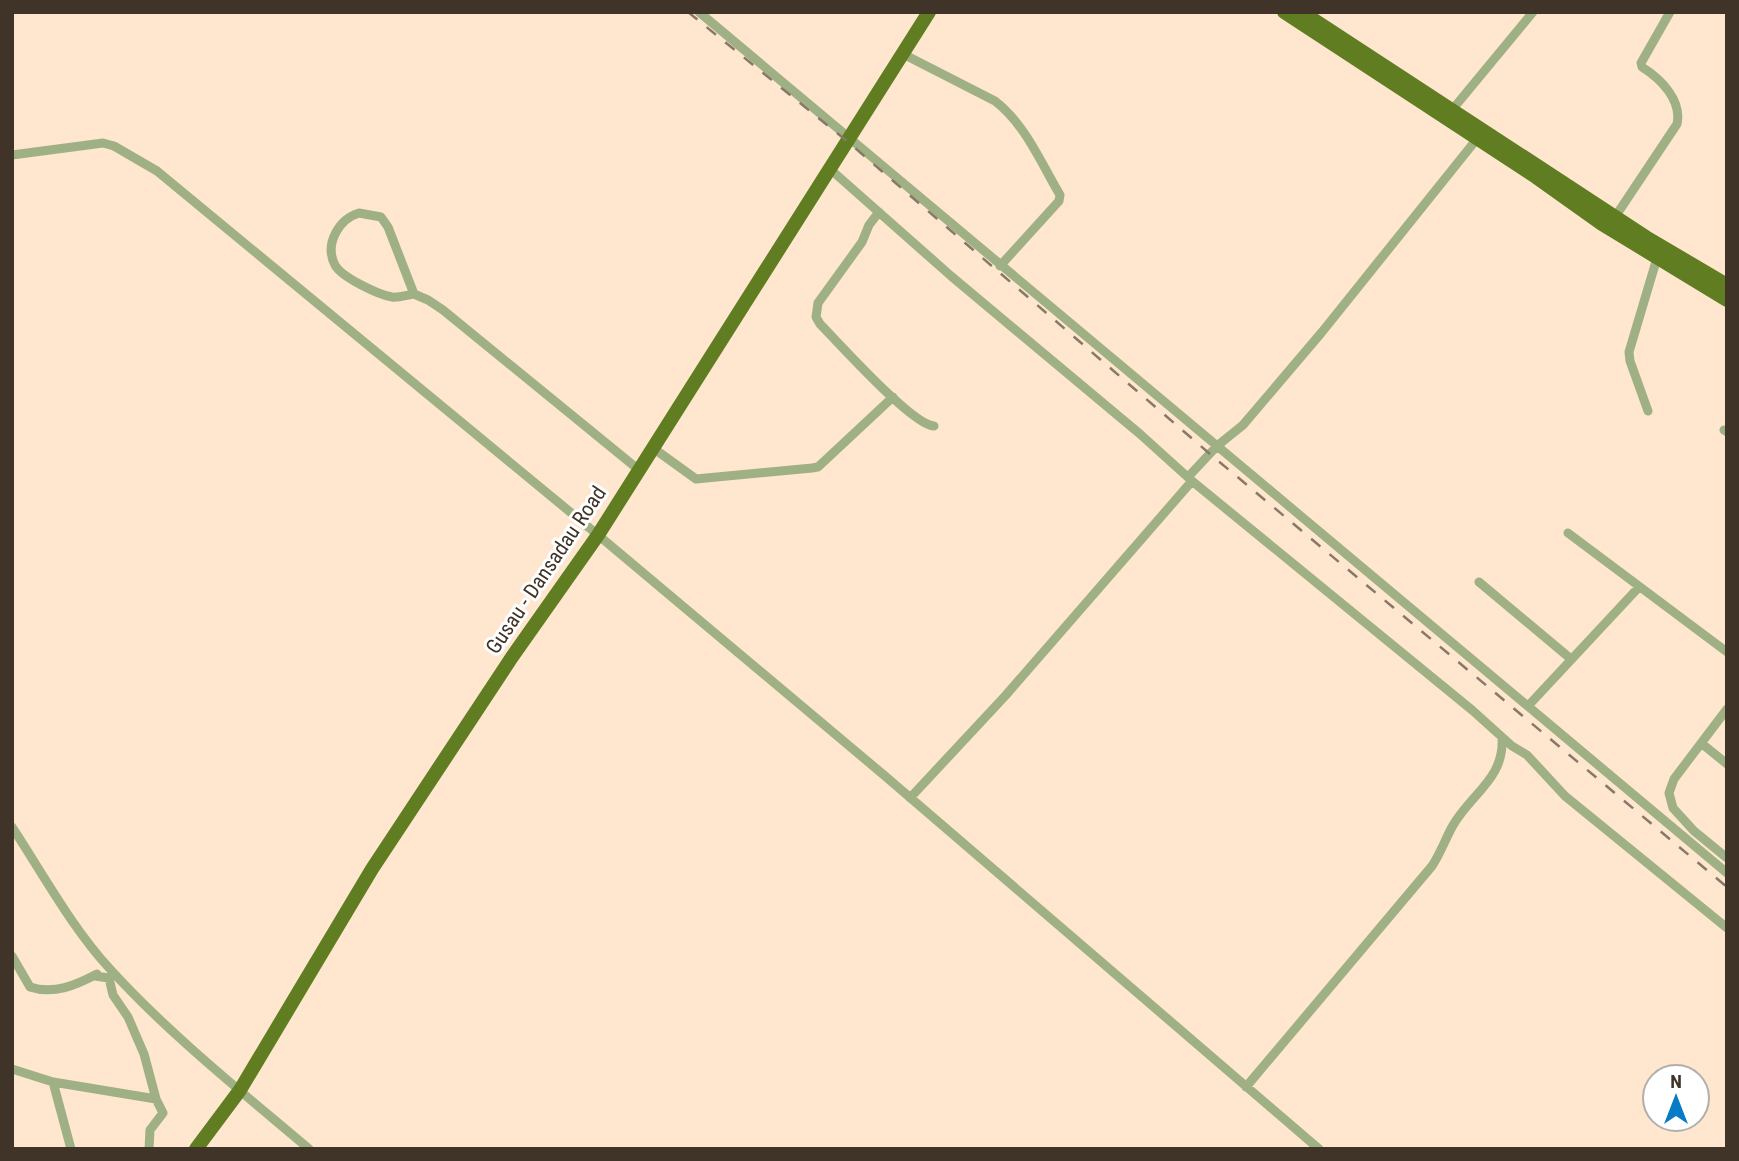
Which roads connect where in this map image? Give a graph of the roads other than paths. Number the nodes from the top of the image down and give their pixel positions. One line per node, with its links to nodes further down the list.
1 (699, 12): 9 (street)
2 (929, 12): 7 (main road, Gusau - Dansadau Road)
3 (1284, 12): 10 (main road)
4 (1302, 12): 8 (main road)
5 (1533, 12): 8 (street)
6 (1670, 12): 14 (street)
7 (903, 54): 9 (main road, Gusau - Dansadau Road); 16 (street)
8 (1452, 110): 14 (main road)
9 (850, 138): 12 (main road, Gusau - Dansadau Road); 16 (street)
10 (1476, 140): 15 (main road); 23 (street)
11 (12, 155): 28 (street)
12 (830, 169): 13 (street); 24 (main road, Gusau - Dansadau Road)
13 (879, 212): 20 (street); 26 (street)
14 (1615, 217): 17 (main road)
15 (1657, 258): 19 (main road); 21 (street)
16 (1000, 266): 23 (street)
17 (1727, 285)
18 (414, 294): 18 (street); 25 (street)
19 (1727, 300)
20 (893, 397): 22 (street); 24 (street)
21 (1648, 411)
22 (934, 426)
23 (1217, 446): 26 (street); 33 (street)
24 (653, 448): 25 (main road, Gusau - Dansadau Road)
25 (639, 470): 28 (main road, Gusau - Dansadau Road)
26 (1190, 479): 35 (street); 38 (street)
27 (1568, 533): 30 (street)
28 (598, 535): 38 (street); 51 (main road, Gusau - Dansadau Road)
29 (1479, 582): 32 (street)
30 (1639, 587): 31 (street); 32 (street)
31 (1727, 652)
32 (1572, 659): 33 (street)
33 (1528, 706): 41 (street)
34 (1727, 709): 36 (street)
35 (1502, 737): 42 (street); 50 (street)
36 (1701, 743): 37 (street); 40 (street)
37 (1727, 764)
38 (910, 798): 50 (street)
39 (12, 827): 44 (street)
40 (1727, 858)
41 (1727, 873)
42 (1727, 928)
43 (12, 956): 45 (street)
44 (109, 968): 46 (street); 51 (street)
45 (23, 975): 46 (street); 47 (street)
46 (95, 975): 52 (street)
47 (12, 979)
48 (12, 1069): 49 (street)
49 (53, 1082): 52 (street); 53 (street)
50 (1246, 1087): 57 (street)
51 (240, 1090): 55 (main road, Gusau - Dansadau Road); 56 (street)
52 (156, 1099): 54 (street)
53 (71, 1149)
54 (149, 1149)
55 (196, 1149)
56 (309, 1149)
57 (1319, 1149)

